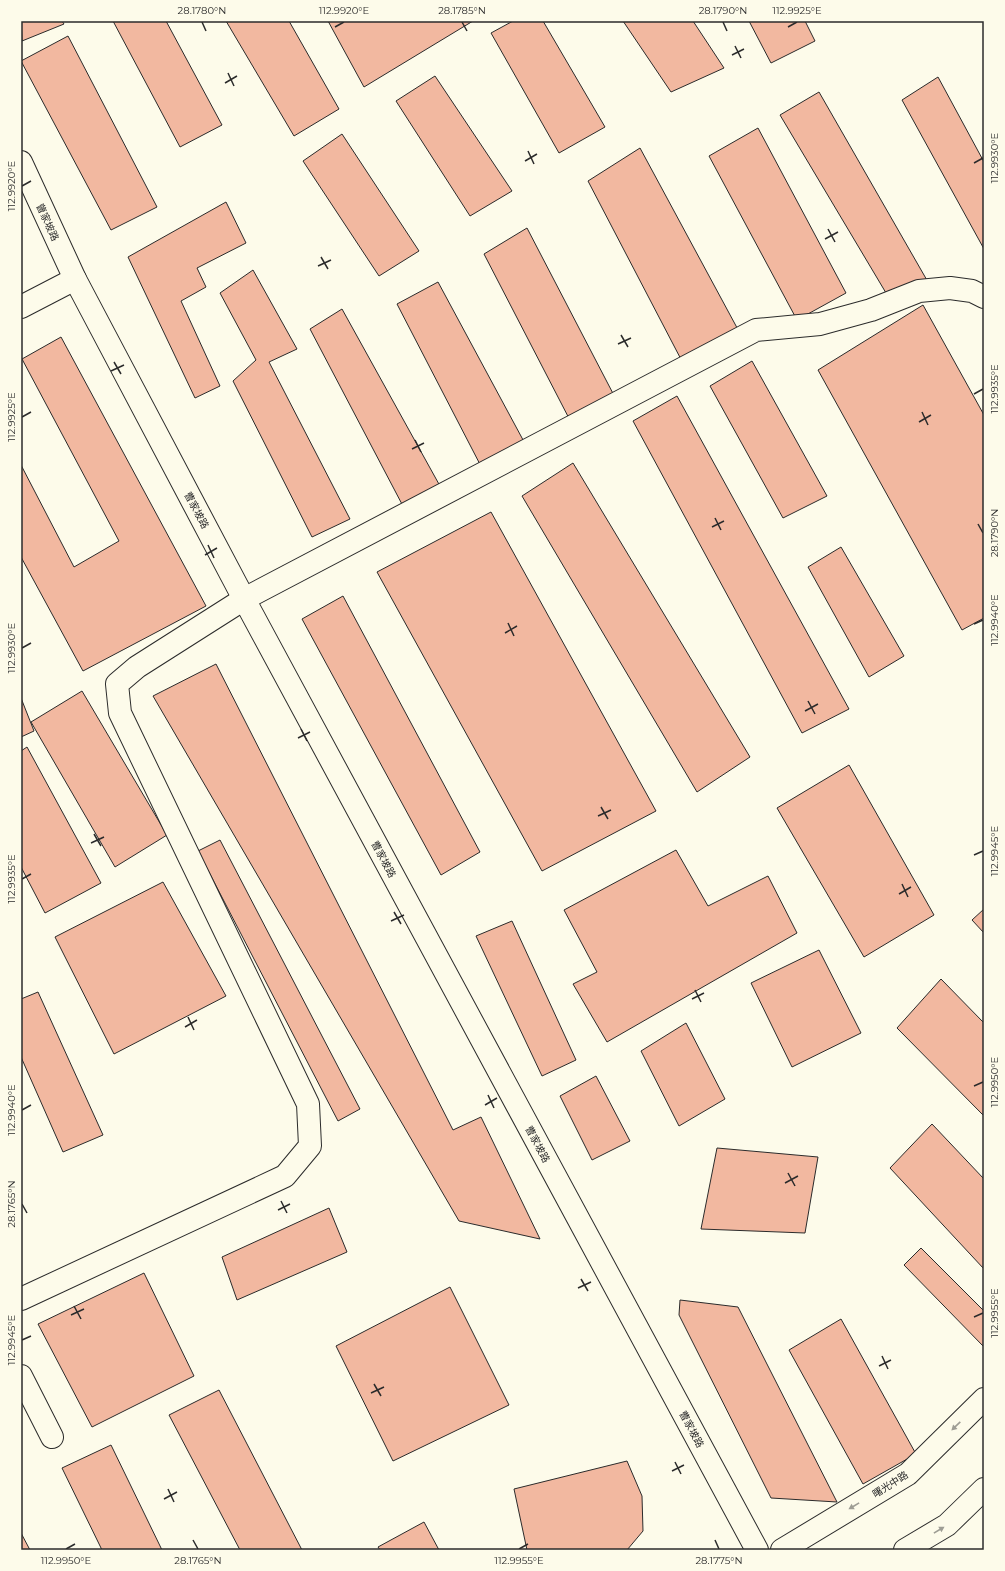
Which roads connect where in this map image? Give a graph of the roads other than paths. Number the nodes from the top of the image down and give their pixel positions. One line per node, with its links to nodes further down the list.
1 (21, 162): 2 (street, 曹家坡路)
2 (75, 279): 4 (street); 5 (street, 曹家坡路)
3 (984, 297): 5 (street)
4 (21, 307)
5 (244, 599): 6 (street); 11 (street, 曹家坡路)
6 (21, 1299)
7 (21, 1376): 9 (street)
8 (984, 1399): 12 (street, 曙光中路, one-way to 12)
9 (52, 1437)
10 (984, 1489): 13 (street, one-way to 10)
11 (757, 1550)
12 (782, 1550)
13 (905, 1550)

